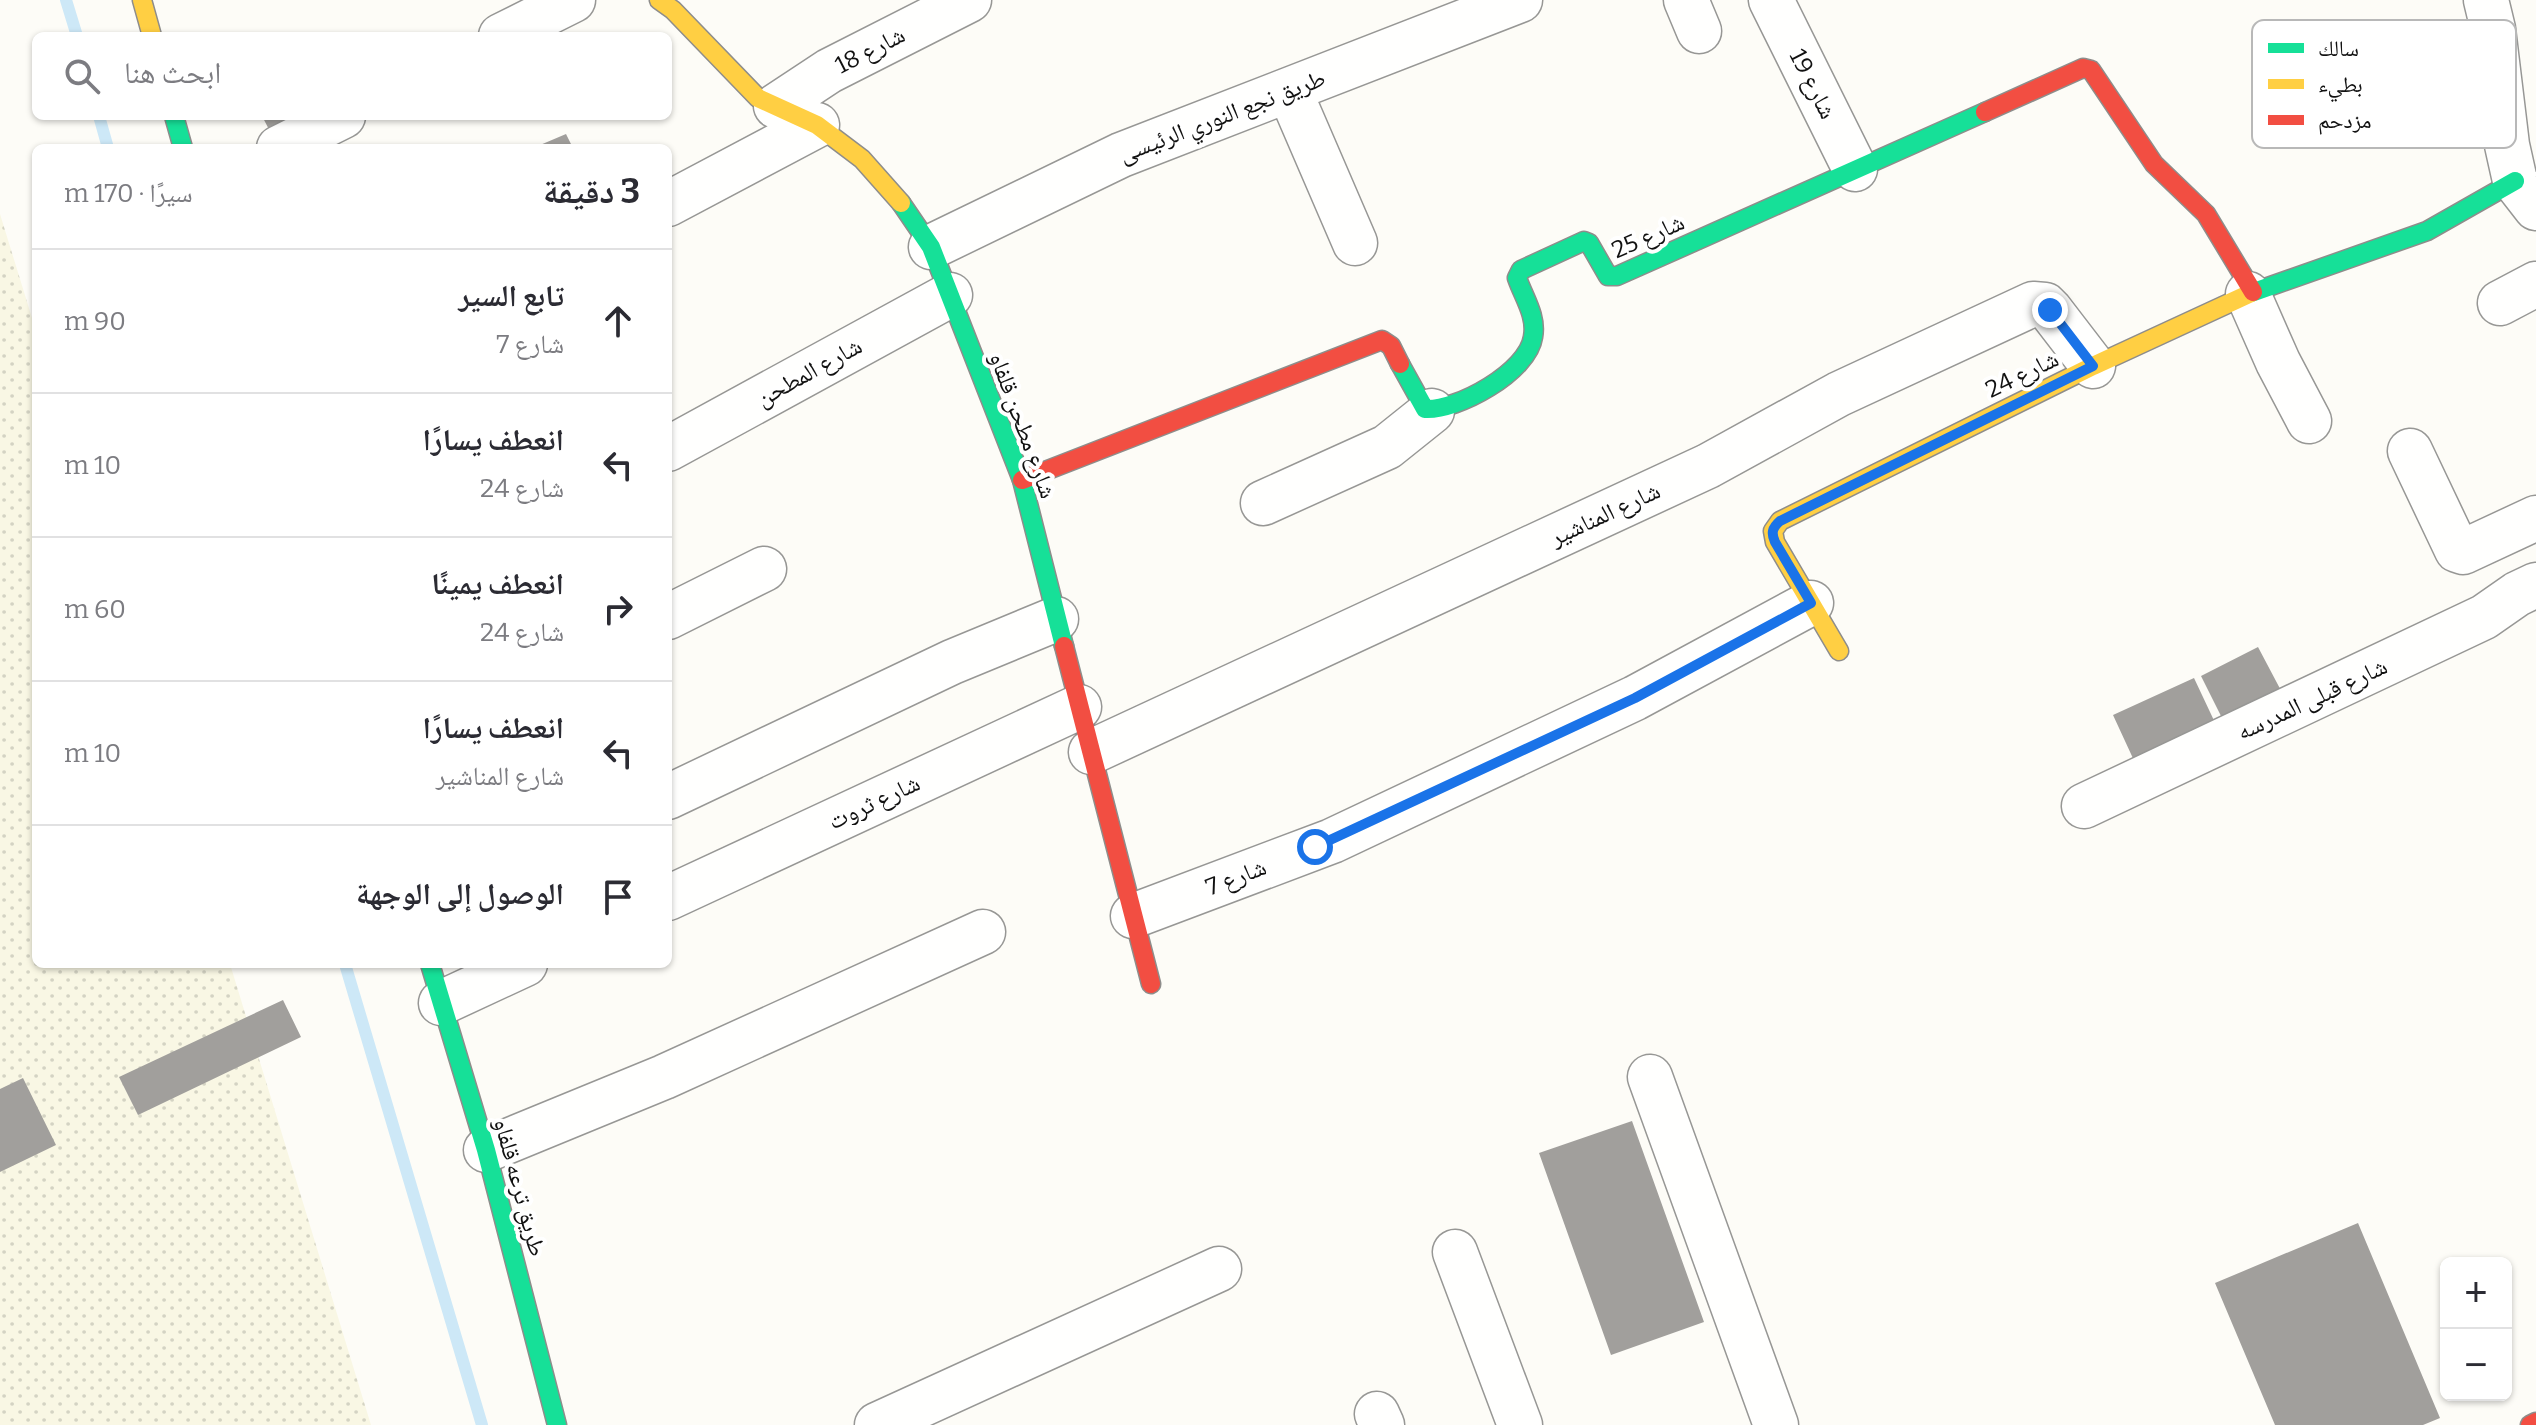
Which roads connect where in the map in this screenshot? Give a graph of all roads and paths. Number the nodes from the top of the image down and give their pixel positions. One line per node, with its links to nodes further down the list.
1 (142, 0): 9 (street)
2 (573, 0): 10 (street)
3 (969, 0): 12 (street, شارع 18)
4 (1520, 0): 11 (street, طريق نجع النوري الرئيسى)
5 (1771, 0): 19 (street, شارع 19)
6 (2486, 0): 8 (street)
7 (675, 3): 12 (street, شارع مطحن قلفاو)
8 (2491, 20)
9 (151, 32)
10 (509, 32)
11 (1289, 90): 22 (street); 23 (street, طريق نجع النوري الرئيسى)
12 (776, 106): 15 (street, شارع مطحن قلفاو)
13 (175, 120): 16 (street)
14 (335, 120): 17 (street)
15 (817, 125): 21 (street); 23 (street, شارع مطحن قلفاو)
16 (182, 144)
17 (287, 144)
18 (2508, 148): 20 (street)
19 (1855, 169): 24 (street, شارع 25); 27 (street, شارع 25)
20 (2526, 195): 24 (street, شارع 24)
21 (672, 202)
22 (1355, 243)
23 (931, 247): 25 (street, شارع مطحن قلفاو)
24 (2250, 293): 26 (street, شارع 24); 28 (street)
25 (950, 295): 29 (street, شارع المطحن); 31 (street, شارع مطحن قلفاو)
26 (2093, 366): 36 (street, شارع 24); 41 (street, شارع المناشير)
27 (1432, 411): 31 (street); 32 (street)
28 (2309, 421)
29 (672, 447)
30 (2410, 451): 33 (street)
31 (1022, 480): 38 (street, شارع مطحن قلفاو)
32 (1263, 503)
33 (2536, 518)
34 (764, 569): 37 (street)
35 (2536, 585): 43 (street, شارع قبلى المدرسه)
36 (1811, 603): 39 (street, شارع 24); 45 (street, شارع 7)
37 (672, 615)
38 (1056, 619): 40 (street, شارع مطحن قلفاو); 42 (street)
39 (1839, 651)
40 (1079, 707): 41 (street, شارع مطحن قلفاو); 44 (street, شارع ثروت)
41 (1091, 752): 45 (street, شارع مطحن قلفاو)
42 (672, 795)
43 (2084, 806)
44 (672, 896)
45 (1133, 916): 49 (street, شارع مطحن قلفاو)
46 (983, 932): 51 (street)
47 (506, 968): 48 (street)
48 (436, 983): 51 (street, طريق ترعه قلفاو)
49 (1151, 984)
50 (1650, 1077): 58 (street)
51 (486, 1150): 55 (street, طريق ترعه قلفاو)
52 (1455, 1252): 57 (street)
53 (1219, 1269): 56 (street)
54 (2536, 1422): 59 (street)
55 (557, 1425)
56 (877, 1425)
57 (1520, 1425)
58 (1776, 1425)
59 (2530, 1425)

